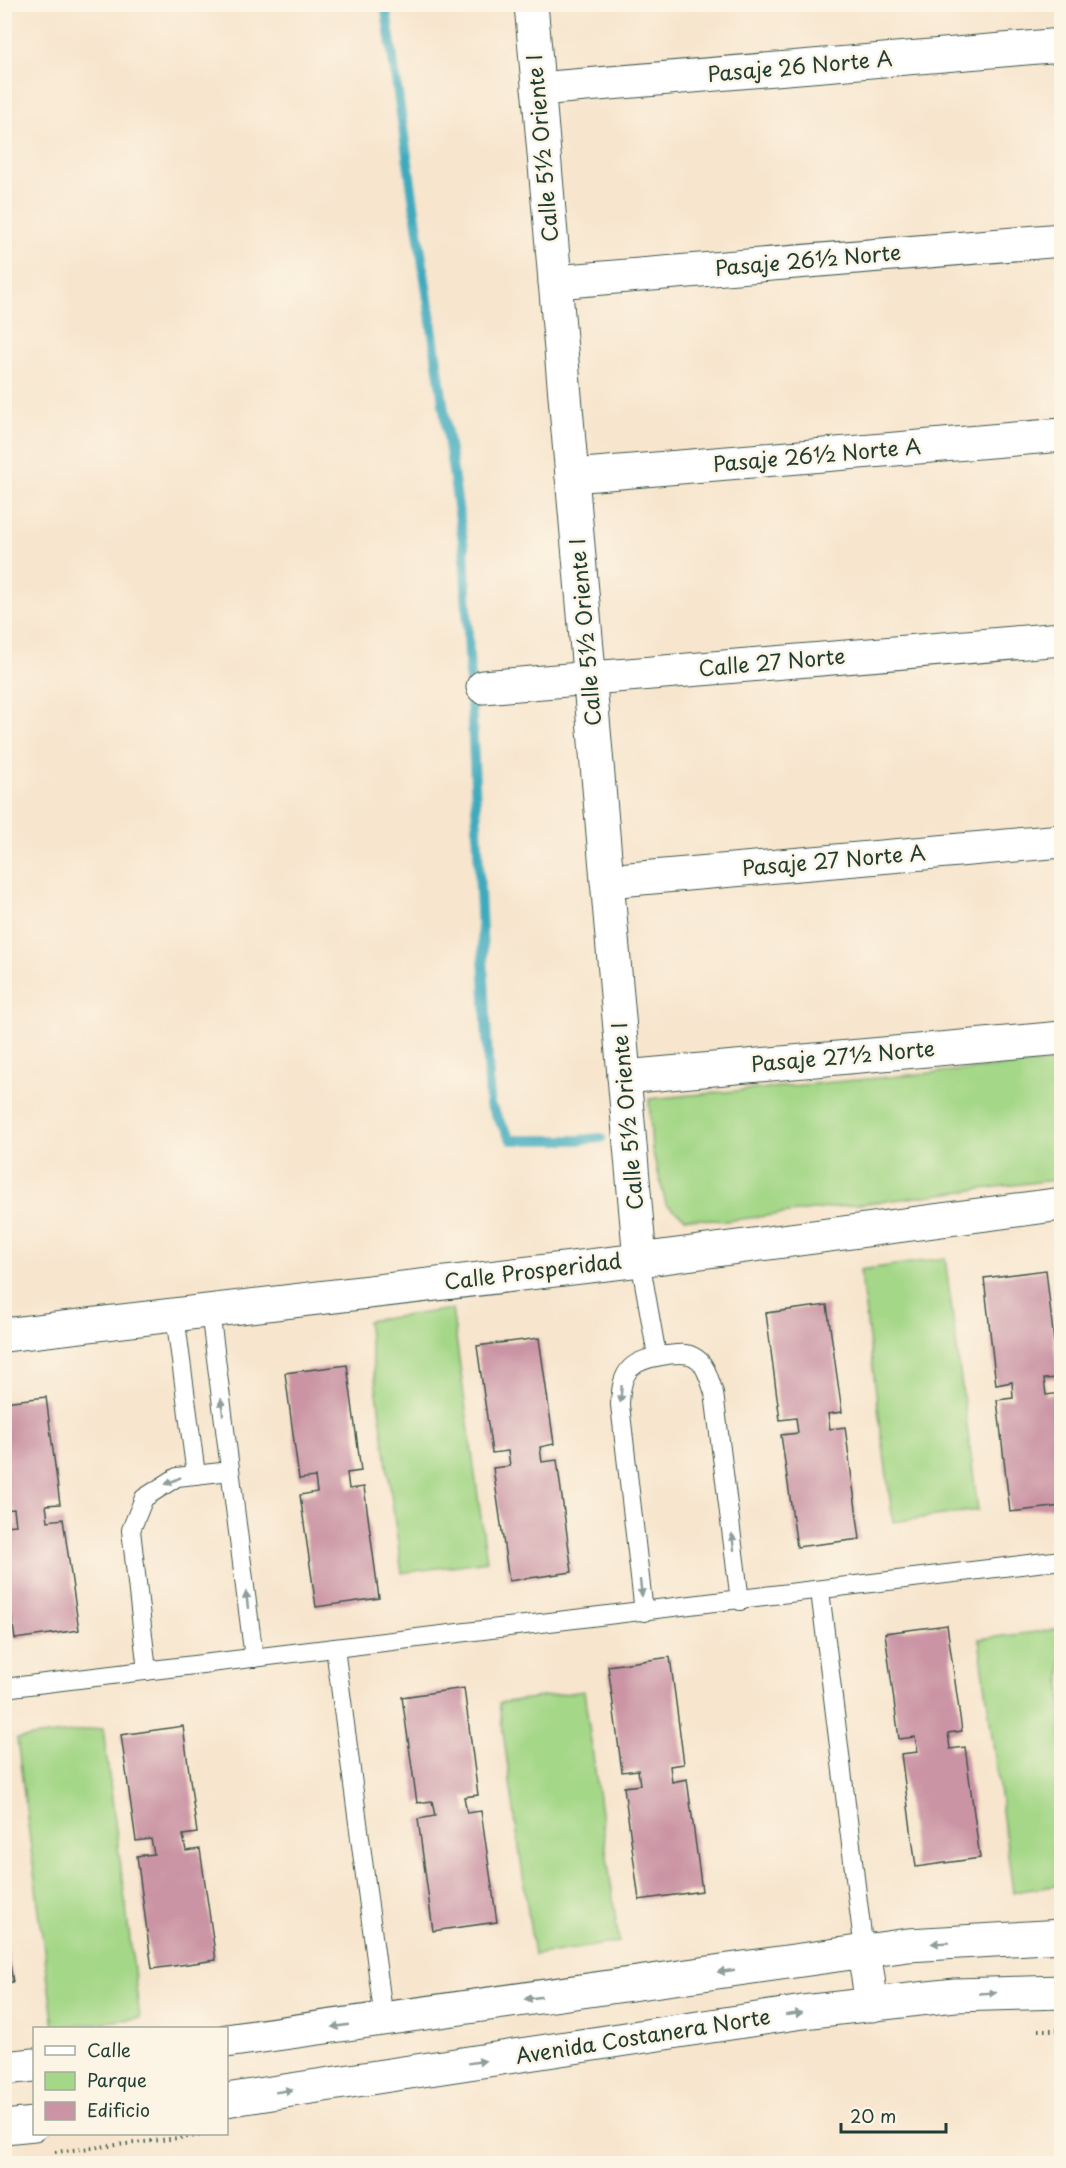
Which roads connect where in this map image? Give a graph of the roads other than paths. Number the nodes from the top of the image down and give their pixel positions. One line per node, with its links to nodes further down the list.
1 (531, 4): 3 (street, Calle 5½ Oriente I)
2 (1062, 45): 3 (street, Pasaje 26 Norte A)
3 (538, 89): 5 (street, Calle 5½ Oriente I)
4 (1062, 240): 5 (street, Pasaje 26½ Norte)
5 (555, 282): 7 (street, Calle 5½ Oriente I)
6 (1062, 435): 7 (street, Pasaje 26½ Norte A)
7 (572, 476): 9 (street, Calle 5½ Oriente I)
8 (1062, 639): 9 (street, Calle 27 Norte)
9 (590, 678): 10 (street, Calle 27 Norte); 12 (street, Calle 5½ Oriente I)
10 (483, 687)
11 (1062, 842): 12 (street, Pasaje 27 Norte A)
12 (607, 881): 14 (street, Calle 5½ Oriente I)
13 (1062, 1038): 14 (street, Pasaje 27½ Norte)
14 (624, 1077): 16 (street, Calle 5½ Oriente I)
15 (1062, 1204): 16 (street, Calle Prosperidad)
16 (640, 1260): 17 (street, Calle Prosperidad); 20 (lane)
17 (210, 1311): 18 (street, Calle Prosperidad); 21 (lane, one-way to 17)
18 (175, 1315): 19 (street, Calle Prosperidad); 22 (lane)
19 (4, 1335)
20 (657, 1356): 25 (lane, one-way to 20); 26 (lane, one-way to 26)
21 (230, 1471): 22 (lane); 28 (lane, one-way to 21)
22 (196, 1475): 29 (lane, one-way to 29)
23 (1062, 1560): 24 (lane)
24 (820, 1591): 25 (lane); 32 (lane)
25 (740, 1600): 26 (lane)
26 (644, 1612): 27 (lane)
27 (335, 1648): 28 (lane); 35 (lane)
28 (254, 1658): 29 (lane)
29 (147, 1671): 30 (lane)
30 (4, 1688)
31 (1062, 1936): 32 (street, one-way to 32)
32 (864, 1951): 34 (street); 35 (street, one-way to 35)
33 (1062, 1992): 34 (street, Avenida Costanera Norte, one-way to 33)
34 (872, 2005): 39 (street, Avenida Costanera Norte, one-way to 34)
35 (384, 2020): 36 (street, one-way to 36)
36 (228, 2041)
37 (33, 2065): 38 (street)
38 (4, 2068)
39 (228, 2100)
40 (33, 2124): 41 (street)
41 (4, 2127)

